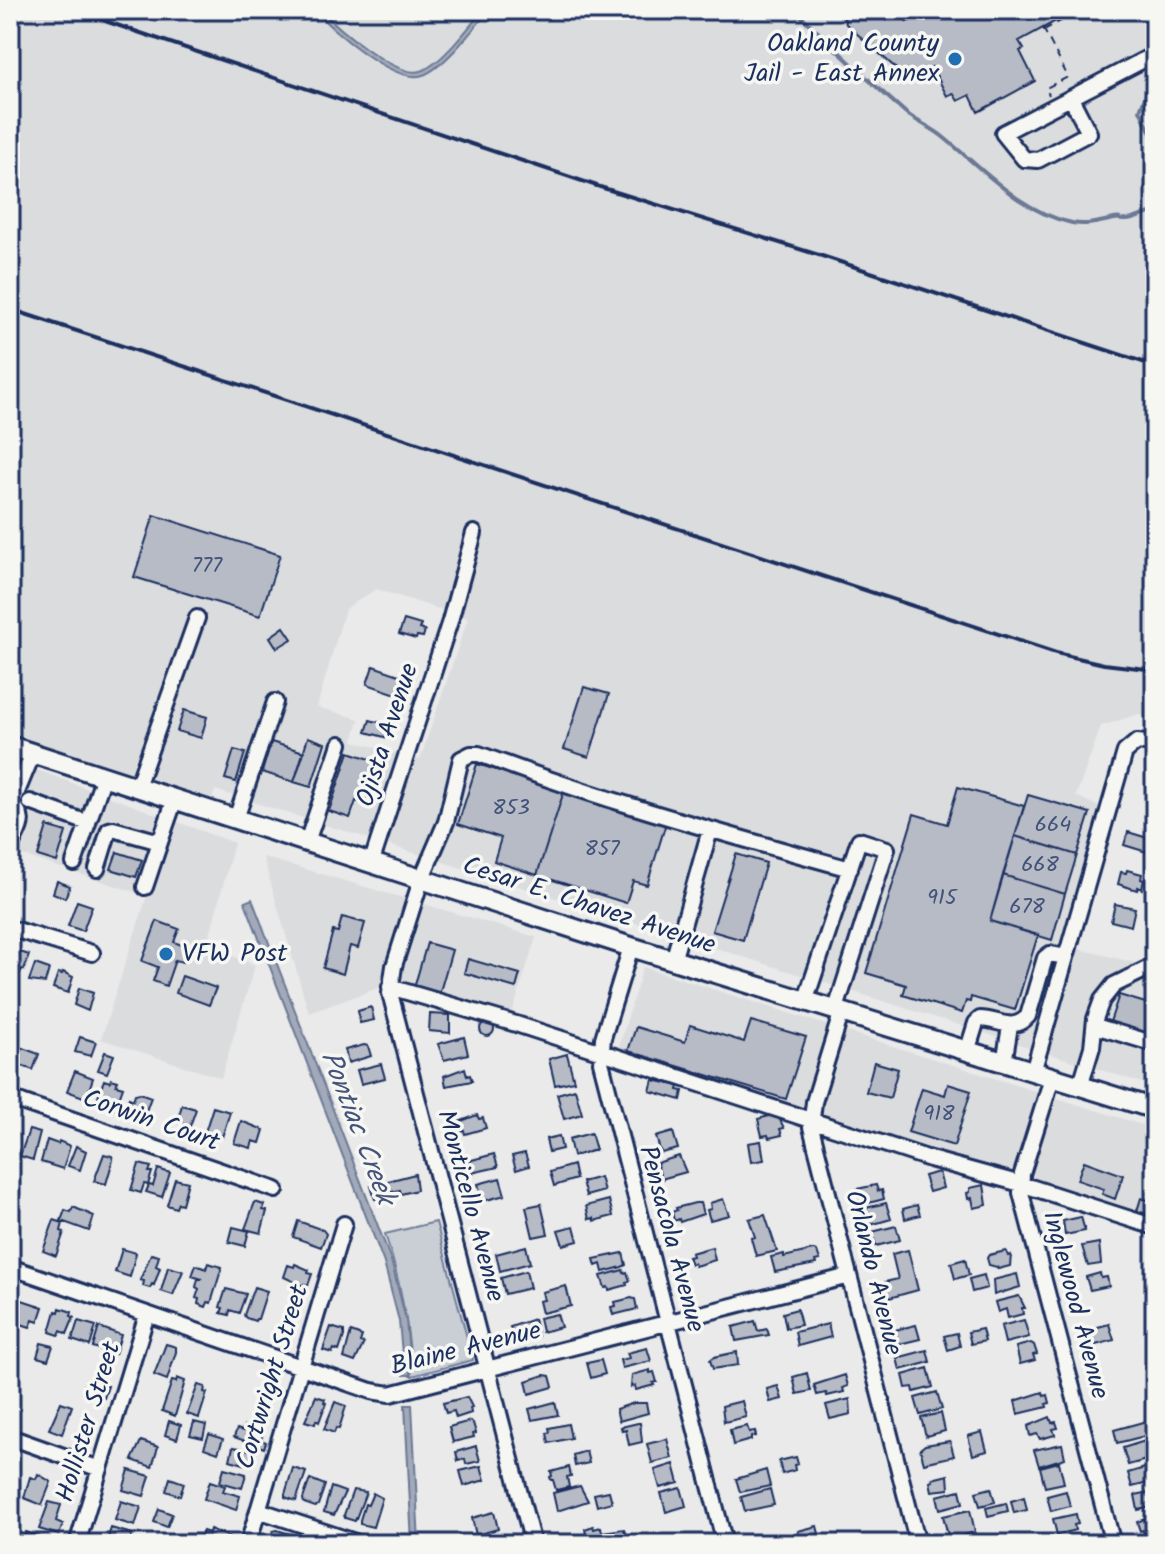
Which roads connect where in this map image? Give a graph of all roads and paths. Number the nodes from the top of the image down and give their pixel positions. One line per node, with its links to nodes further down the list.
1 (1081, 10): 4 (path)
2 (1155, 54): 3 (street)
3 (1071, 98): 3 (street)
4 (1047, 100)
5 (474, 533): 24 (street, Ojista Avenue)
6 (197, 618): 13 (street)
7 (275, 702): 17 (street)
8 (340, 744): 21 (street)
9 (1155, 744): 32 (street)
10 (10, 746): 11 (main road, Cesar E. Chavez Avenue)
11 (33, 753): 12 (main road, Cesar E. Chavez Avenue); 16 (street)
12 (104, 776): 13 (main road, Cesar E. Chavez Avenue); 18 (street)
13 (137, 787): 14 (main road, Cesar E. Chavez Avenue)
14 (175, 799): 17 (main road, Cesar E. Chavez Avenue); 20 (street)
15 (30, 802): 18 (street)
16 (11, 803): 22 (street)
17 (236, 819): 21 (main road, Cesar E. Chavez Avenue)
18 (88, 823): 23 (street)
19 (710, 830): 26 (street, Monticello Avenue); 27 (street, Monticello Avenue); 33 (street)
20 (160, 842): 25 (street); 28 (street)
21 (307, 842): 24 (main road, Cesar E. Chavez Avenue)
22 (10, 848)
23 (74, 863)
24 (371, 864): 27 (main road, Cesar E. Chavez Avenue)
25 (97, 869)
26 (850, 869): 36 (street); 37 (street, Orlando Avenue)
27 (421, 880): 30 (main road, Cesar E. Chavez Avenue); 35 (street, Monticello Avenue)
28 (145, 887)
29 (10, 928): 31 (street)
30 (631, 947): 33 (main road, Cesar E. Chavez Avenue); 41 (street, Pensacola Avenue)
31 (92, 953)
32 (1066, 957): 38 (street); 44 (street)
33 (673, 961): 36 (main road, Cesar E. Chavez Avenue)
34 (1155, 962): 39 (street)
35 (390, 987): 41 (street); 59 (street, Monticello Avenue)
36 (805, 1002): 37 (main road, Cesar E. Chavez Avenue)
37 (838, 1013): 42 (main road, Cesar E. Chavez Avenue); 49 (street, Orlando Avenue)
38 (1010, 1026): 42 (street); 43 (street)
39 (1095, 1026): 40 (street); 46 (street)
40 (1155, 1044)
41 (601, 1052): 49 (street); 57 (street, Pensacola Avenue)
42 (967, 1052): 43 (main road, Cesar E. Chavez Avenue)
43 (1004, 1063): 44 (main road, Cesar E. Chavez Avenue)
44 (1033, 1072): 45 (main road, Cesar E. Chavez Avenue)
45 (1052, 1078): 46 (main road, Cesar E. Chavez Avenue); 50 (street, Inglewood Avenue)
46 (1080, 1087): 48 (main road, Cesar E. Chavez Avenue)
47 (10, 1098): 51 (street, Corwin Court)
48 (1155, 1109)
49 (811, 1119): 50 (street); 55 (street, Orlando Avenue)
50 (1021, 1184): 53 (street); 69 (street, Inglewood Avenue)
51 (276, 1190)
52 (344, 1224): 58 (street, Cortwright Street)
53 (1155, 1227)
54 (10, 1267): 56 (street, Blaine Avenue)
55 (849, 1276): 57 (street, Blaine Avenue); 68 (street, Orlando Avenue)
56 (147, 1314): 58 (street, Blaine Avenue); 61 (street, Hollister Street)
57 (668, 1323): 59 (street, Blaine Avenue); 67 (street, Pensacola Avenue)
58 (302, 1367): 59 (street, Blaine Avenue); 62 (street, Cortwright Street)
59 (487, 1370): 66 (street, Monticello Avenue)
60 (10, 1437): 61 (street)
61 (100, 1469): 63 (street, Hollister Street)
62 (258, 1510): 64 (street, Cortwright Street); 65 (street)
63 (77, 1544)
64 (248, 1544)
65 (361, 1544)
66 (533, 1544)
67 (725, 1544)
68 (918, 1544)
69 (1113, 1544)

